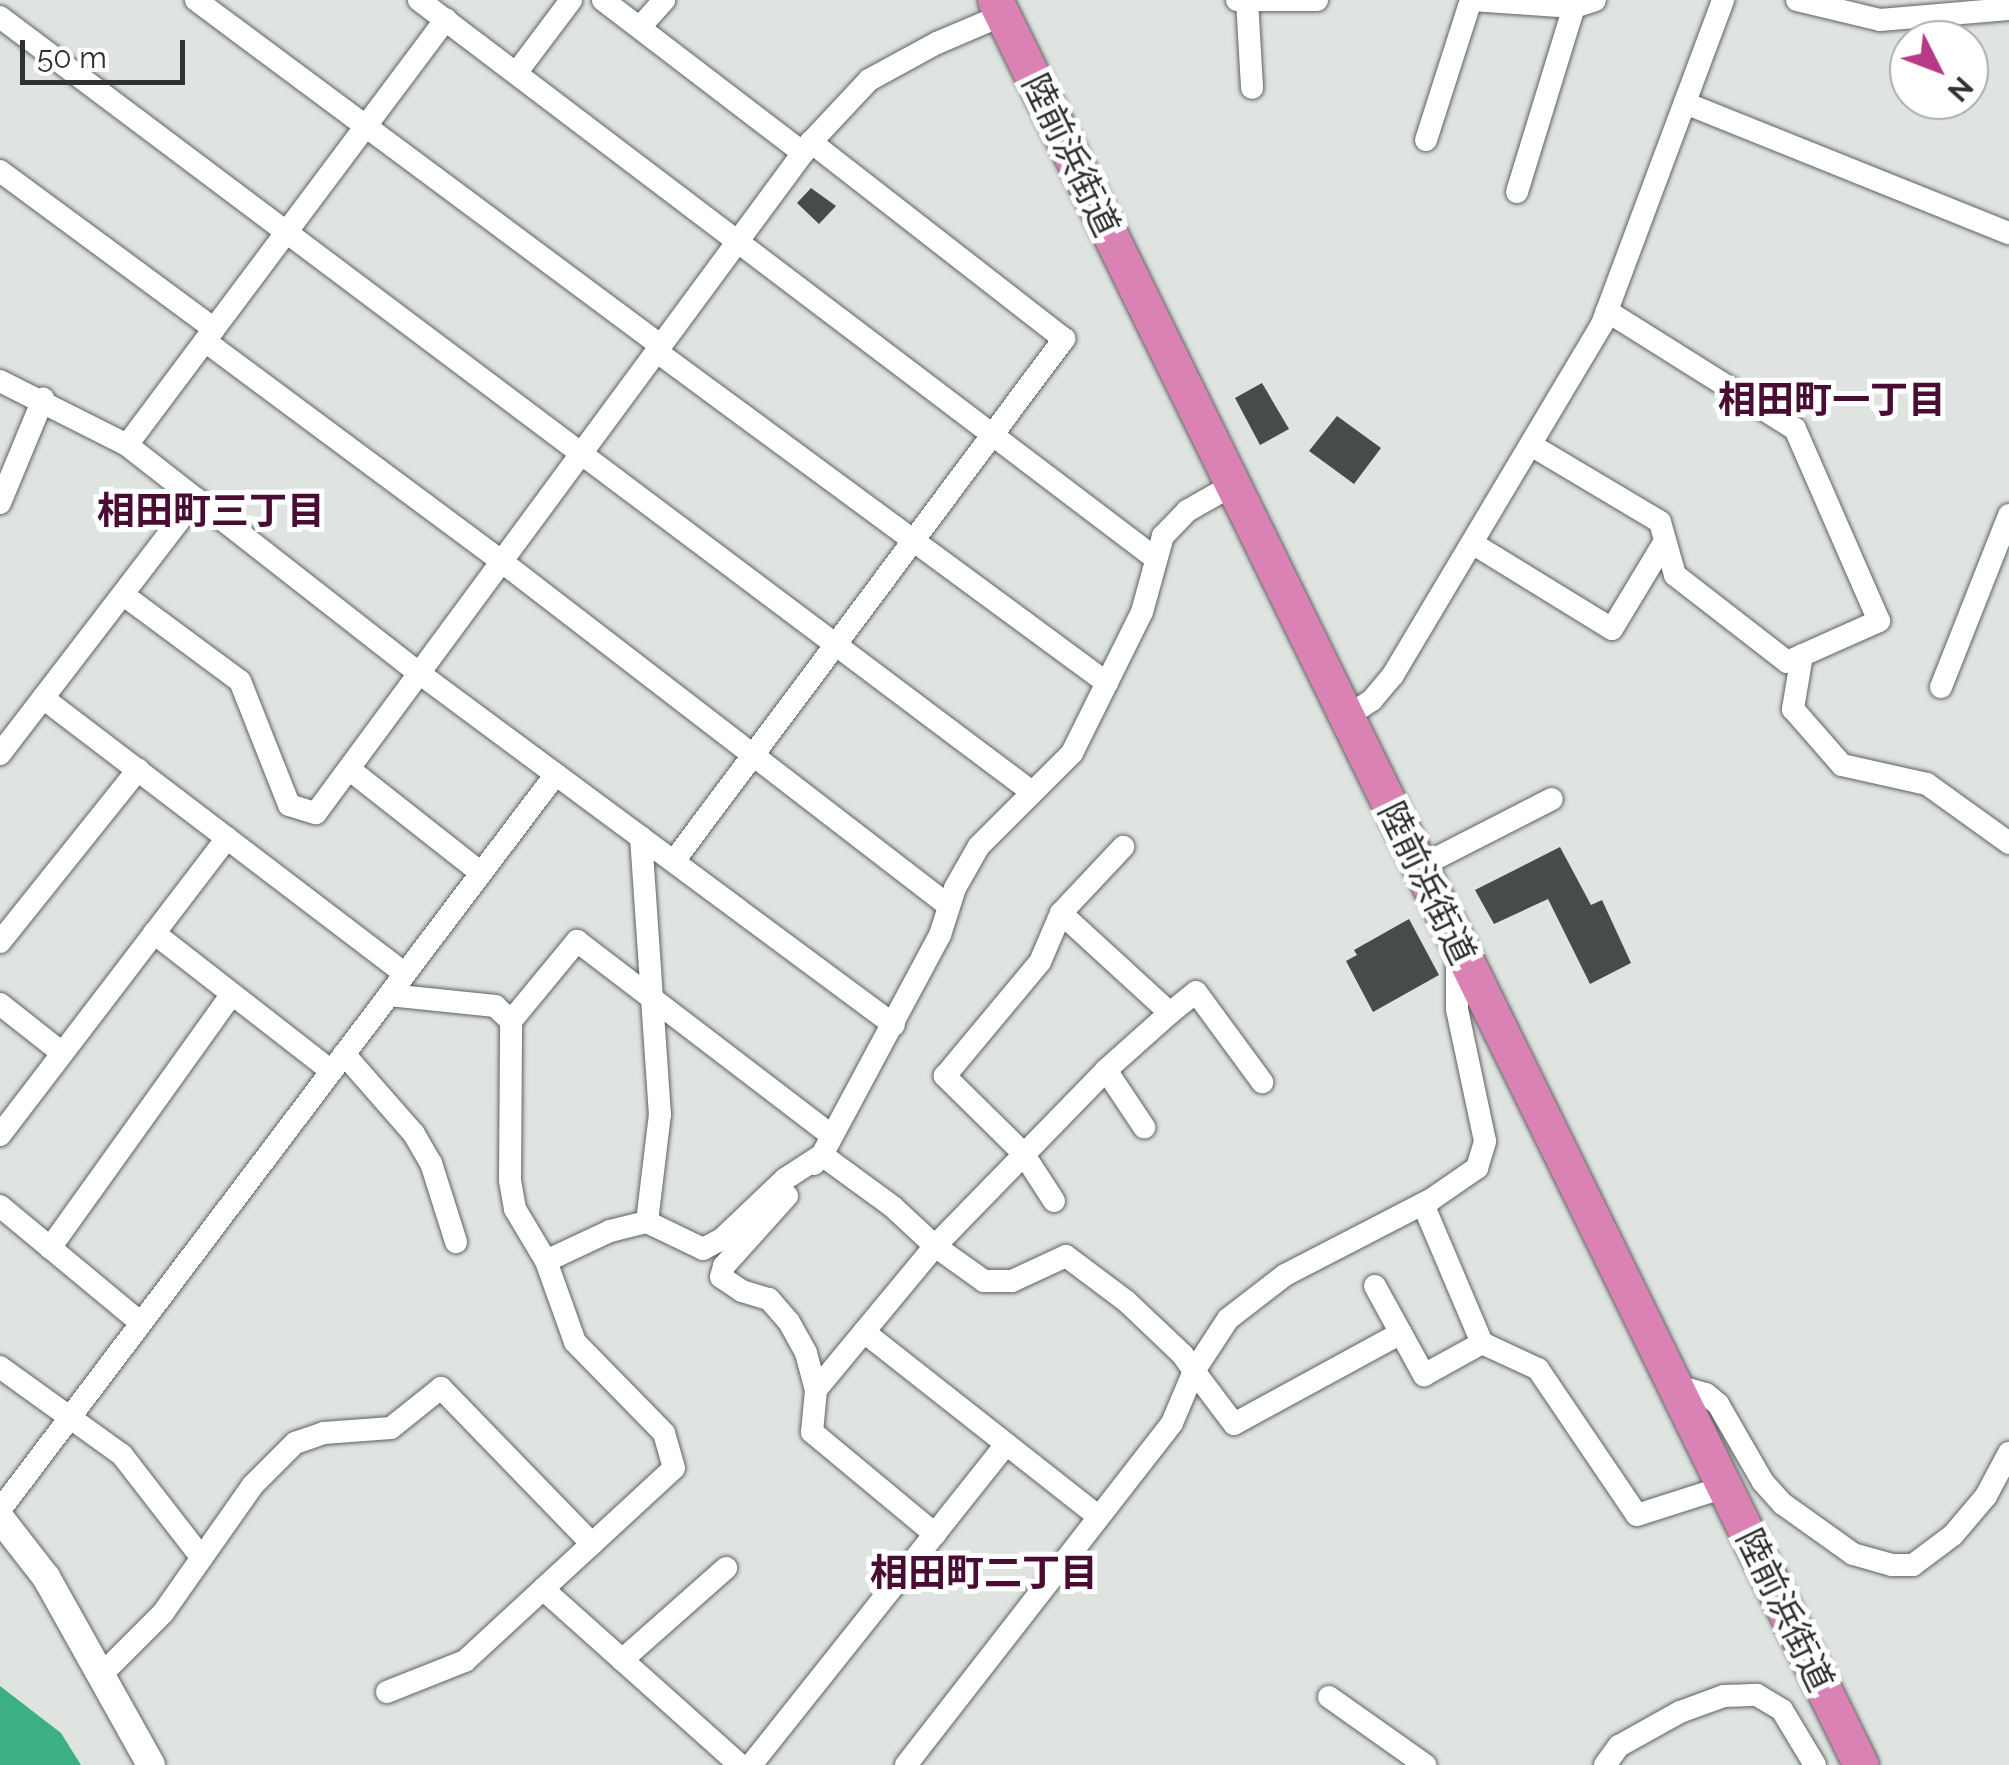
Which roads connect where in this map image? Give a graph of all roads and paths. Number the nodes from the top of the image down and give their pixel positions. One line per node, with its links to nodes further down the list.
1 (196, 0): 21 (street)
2 (419, 0): 16 (street)
3 (571, 0): 18 (street)
4 (603, 0): 17 (street)
5 (664, 0): 17 (street)
6 (1237, 0): 11 (street)
7 (1317, 0): 11 (street)
8 (1471, 0): 12 (street); 22 (street)
9 (1723, 0): 20 (street)
10 (1798, 0): 14 (street)
11 (1247, 1): 19 (street)
12 (1584, 3): 25 (street)
13 (999, 8): 23 (street); 38 (highway, 陸前浜街道)
14 (2009, 8)
15 (0, 17): 26 (street)
16 (446, 19): 18 (street); 21 (street)
17 (640, 27): 23 (street)
18 (517, 72): 28 (street)
19 (1252, 88)
20 (1684, 103): 27 (street); 29 (street)
21 (366, 126): 26 (street); 31 (street)
22 (1426, 140)
23 (806, 147): 28 (street); 34 (street)
24 (0, 171): 30 (street)
25 (1517, 192)
26 (287, 230): 30 (street); 37 (street)
27 (2009, 233)
28 (738, 241): 31 (street); 34 (street)
29 (1607, 311): 35 (street); 49 (street)
30 (209, 335): 36 (street); 46 (street)
31 (658, 348): 37 (street); 42 (street)
32 (0, 380): 33 (street)
33 (43, 400): 36 (street); 40 (street)
34 (993, 434): 42 (street); 45 (street)
35 (1530, 444): 43 (street); 44 (street)
36 (127, 445): 39 (street)
37 (581, 453): 46 (street); 48 (street)
38 (1232, 486): 45 (street); 54 (highway, 陸前浜街道)
39 (196, 499): 47 (street); 50 (street)
40 (0, 503)
41 (2009, 515): 52 (street)
42 (913, 540): 48 (street); 51 (street)
43 (1665, 541): 44 (street); 49 (street)
44 (1472, 543): 54 (street)
45 (1155, 558): 51 (street)
46 (501, 561): 50 (street); 58 (street)
47 (125, 596): 53 (street); 59 (street)
48 (836, 645): 58 (street); 62 (street)
49 (1802, 655): 66 (street)
50 (420, 673): 59 (street); 61 (street)
51 (1107, 683): 62 (street)
52 (1941, 687)
53 (43, 698): 55 (street); 60 (street)
54 (1346, 717): 69 (highway, 陸前浜街道)
55 (27, 720): 56 (street); 57 (street)
56 (0, 723)
57 (0, 754)
58 (753, 755): 68 (street); 71 (street)
59 (349, 769): 70 (street)
60 (138, 770): 65 (street); 74 (street)
61 (556, 774): 64 (street); 70 (street)
62 (1032, 792): 71 (street)
63 (1552, 799): 69 (street)
64 (642, 837): 68 (street); 79 (street)
65 (227, 838): 73 (street); 76 (street)
66 (2009, 842)
67 (1124, 847): 72 (street)
68 (674, 861): 83 (street)
69 (1419, 867): 75 (highway, 陸前浜街道)
70 (481, 873): 76 (street)
71 (949, 906): 83 (street)
72 (1062, 913): 81 (street); 91 (street)
73 (154, 934): 77 (street); 84 (street)
74 (0, 942)
75 (1458, 945): 93 (street); 107 (highway, 陸前浜街道)
76 (405, 974): 78 (street)
77 (232, 994): 85 (street); 98 (street)
78 (389, 995): 82 (street); 85 (street)
79 (650, 999): 82 (street); 90 (street); 95 (street)
80 (0, 1004): 84 (street)
81 (1170, 1014): 86 (street); 87 (street)
82 (511, 1021): 99 (street)
83 (894, 1025): 90 (street)
84 (62, 1054): 89 (street)
85 (337, 1062): 96 (street); 101 (street)
86 (1106, 1070): 88 (street); 91 (street)
87 (1262, 1082)
88 (1144, 1126)
89 (0, 1135)
90 (827, 1144): 95 (street); 97 (street); 108 (street)
91 (1023, 1153): 92 (street); 97 (street)
92 (1054, 1201)
93 (1423, 1204): 104 (street); 106 (street)
94 (0, 1206): 98 (street)
95 (647, 1222): 99 (street)
96 (456, 1242)
97 (935, 1246): 102 (street); 106 (street)
98 (50, 1248): 101 (street)
99 (546, 1260): 116 (street)
100 (1375, 1286): 103 (street)
101 (140, 1323): 109 (street)
102 (864, 1332): 108 (street); 110 (street)
103 (1401, 1334): 104 (street); 106 (street)
104 (1482, 1343): 112 (street)
105 (0, 1367): 109 (street)
106 (1194, 1370): 114 (street)
107 (1674, 1385): 111 (street); 112 (highway, 陸前浜街道)
108 (816, 1390): 115 (street)
109 (68, 1419): 113 (street); 117 (street)
110 (1006, 1444): 114 (street); 115 (street)
111 (2009, 1453)
112 (1724, 1487): 131 (highway, 陸前浜街道)
113 (0, 1514): 121 (street)
114 (1098, 1516): 127 (street)
115 (935, 1534): 126 (street)
116 (592, 1544): 117 (street); 119 (street)
117 (202, 1558): 121 (street)
118 (726, 1568): 120 (street)
119 (543, 1590): 120 (street); 122 (street)
120 (622, 1660): 125 (street)
121 (102, 1675): 124 (street)
122 (387, 1692)
123 (1329, 1697): 128 (street)
124 (151, 1765)
125 (740, 1765)
126 (750, 1765)
127 (906, 1765)
128 (1425, 1765)
129 (1605, 1765): 130 (street)
130 (1815, 1765)
131 (1861, 1765)

